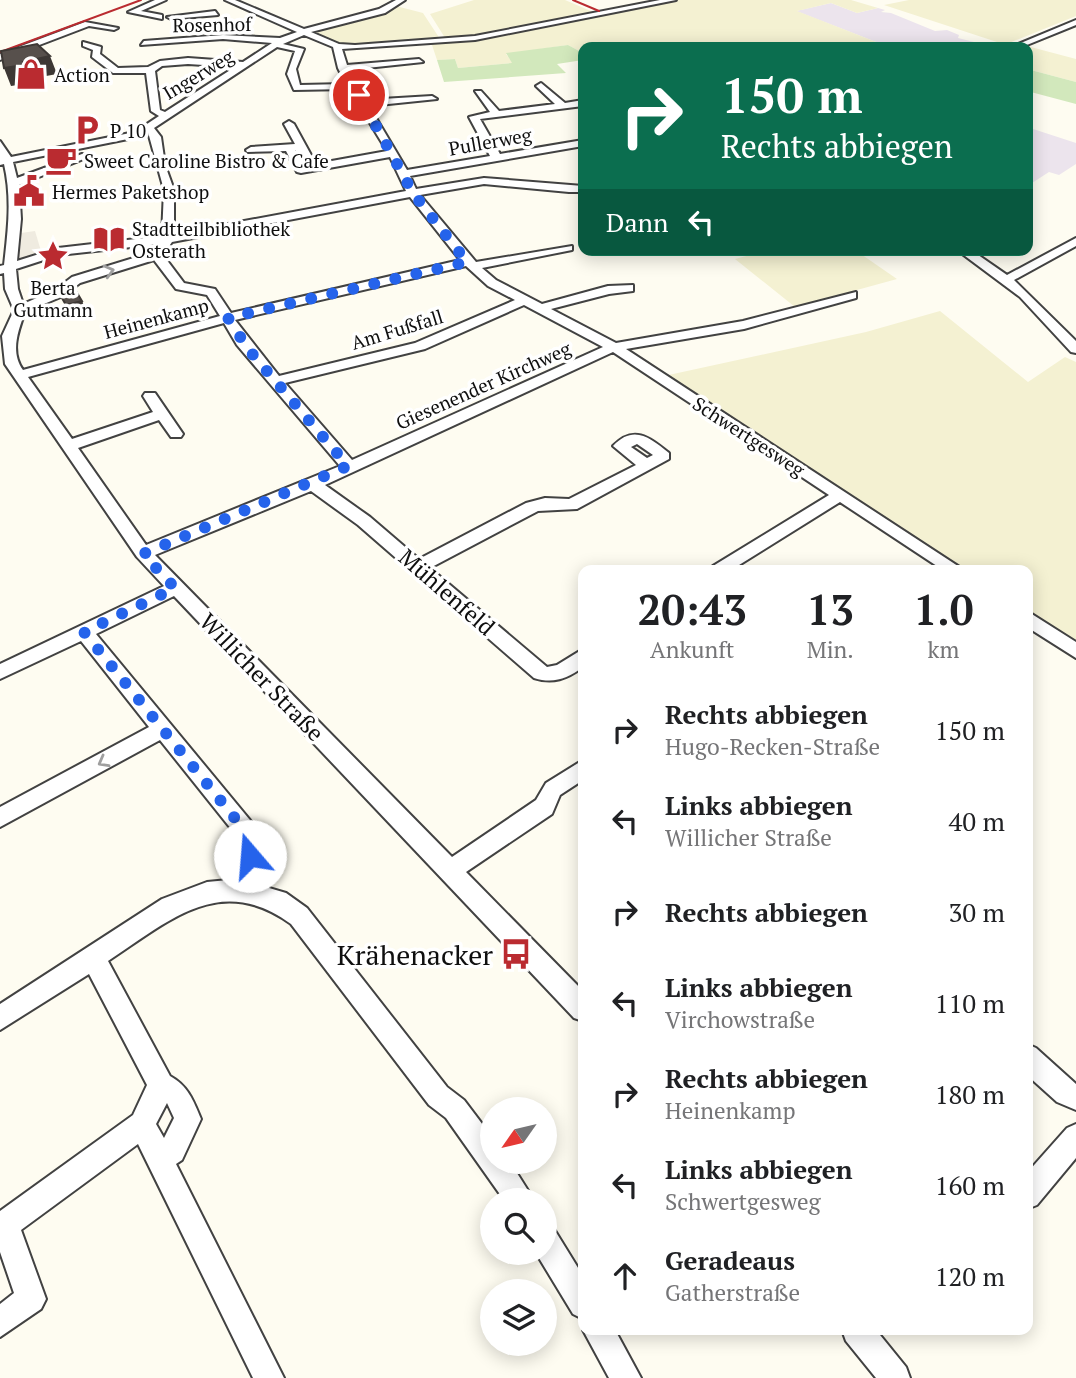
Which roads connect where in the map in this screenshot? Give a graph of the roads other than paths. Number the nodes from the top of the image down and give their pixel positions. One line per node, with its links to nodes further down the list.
1 (162, 0): 6 (street)
2 (234, 0): 10 (street)
3 (401, 0): 10 (street, Ingerweg)
4 (672, 0): 18 (street)
5 (215, 13): 7 (street)
6 (159, 17): 7 (street)
7 (172, 17)
8 (1076, 22): 13 (street)
9 (124, 27): 20 (street)
10 (303, 31): 16 (street, Ingerweg); 17 (street)
11 (200, 38): 12 (street, Rosenhof); 15 (street, Rosenhof); 23 (street)
12 (256, 38): 16 (street, Rosenhof); 19 (street)
13 (1027, 42)
14 (79, 43): 28 (street)
15 (144, 43)
16 (279, 43): 27 (street, Ingerweg); 29 (street)
17 (337, 46): 18 (street); 25 (street, Schwertgesweg)
18 (366, 48): 25 (street)
19 (238, 50)
20 (4, 55): 22 (street)
21 (229, 55): 24 (street)
22 (24, 58)
23 (188, 61): 24 (street); 28 (street)
24 (219, 61): 27 (street)
25 (341, 62): 26 (street); 29 (street, Schwertgesweg)
26 (419, 62)
27 (247, 65): 37 (street, Ingerweg)
28 (150, 70): 37 (street)
29 (352, 86): 33 (street, Schwertgesweg)
30 (541, 86): 35 (street)
31 (478, 93): 36 (street)
32 (432, 99): 33 (street)
33 (364, 103): 45 (street, Schwertgesweg)
34 (578, 103): 35 (street)
35 (562, 105): 36 (street)
36 (496, 114): 48 (street)
37 (164, 115): 39 (street, Ingerweg)
38 (289, 124): 42 (street)
39 (149, 128): 46 (street, Ingerweg); 55 (street)
40 (0, 144): 49 (street)
41 (578, 144): 48 (street, Pullerweg)
42 (301, 146): 43 (street); 50 (street)
43 (289, 148): 44 (street); 50 (street)
44 (251, 150)
45 (393, 153): 50 (street); 51 (street, Schwertgesweg)
46 (68, 154): 47 (street, Ingerweg); 49 (street, Ingerweg); 52 (street, Ingerweg)
47 (89, 156)
48 (496, 157): 51 (street, Pullerweg)
49 (4, 162): 52 (street)
50 (312, 166)
51 (404, 174): 54 (street, Schwertgesweg)
52 (12, 184): 61 (street)
53 (578, 189): 54 (street)
54 (413, 193): 55 (street); 60 (street, Schwertgesweg)
55 (168, 239): 58 (street); 61 (street)
56 (1076, 241): 62 (street)
57 (568, 248): 60 (street)
58 (158, 256): 67 (street, one-way to 58); 68 (street)
59 (972, 256): 62 (street)
60 (470, 264): 65 (street, Schwertgesweg); 68 (street, Heinenkamp)
61 (4, 269): 67 (street)
62 (1008, 279): 71 (street)
63 (629, 288): 66 (street)
64 (852, 295): 70 (street, Giesenender Kirchweg)
65 (525, 300): 66 (street, Schwertgesweg); 73 (street, Am Fußfall)
66 (541, 308): 70 (street, Schwertgesweg)
67 (20, 310): 69 (street, Willicher Straße)
68 (228, 318): 72 (street, Heinenkamp); 73 (street)
69 (4, 345): 72 (street, Willicher Straße)
70 (614, 347): 79 (street, Giesenender Kirchweg); 81 (street, Schwertgesweg)
71 (1076, 349)
72 (20, 375): 77 (street, Willicher Straße)
73 (276, 381): 79 (street)
74 (150, 397): 75 (street)
75 (162, 414): 76 (street); 77 (street)
76 (176, 434)
77 (67, 446): 82 (street, Willicher Straße)
78 (646, 465): 85 (street)
79 (348, 466): 80 (street, Giesenender Kirchweg)
80 (313, 484): 82 (street, Giesenender Kirchweg); 85 (street, Mühlenfeld)
81 (839, 495): 83 (street); 84 (street, Schwertgesweg)
82 (143, 554): 86 (street, Willicher Straße)
83 (727, 565)
84 (947, 565)
85 (418, 567): 90 (street, Mühlenfeld)
86 (175, 588): 88 (street); 96 (street, Willicher Straße)
87 (1033, 622): 89 (street)
88 (84, 632): 91 (street); 92 (street)
89 (1076, 650)
90 (578, 660)
91 (0, 672)
92 (163, 729): 94 (street, one-way to 94); 95 (street)
93 (578, 772): 96 (street)
94 (0, 818)
95 (250, 856)
96 (450, 872): 98 (street, Willicher Straße)
97 (93, 957): 99 (street); 101 (street); 105 (street)
98 (578, 1004)
99 (0, 1018)
100 (1033, 1063): 102 (street)
101 (161, 1084): 103 (street); 106 (street)
102 (1076, 1097)
103 (142, 1124): 106 (street); 110 (street)
104 (1076, 1137): 107 (street)
105 (480, 1144)
106 (160, 1159): 113 (street)
107 (1033, 1188)
108 (557, 1261): 109 (street)
109 (578, 1296)
110 (0, 1322)
111 (601, 1335): 114 (street)
112 (861, 1335): 115 (street)
113 (270, 1378)
114 (626, 1378)
115 (895, 1378)

